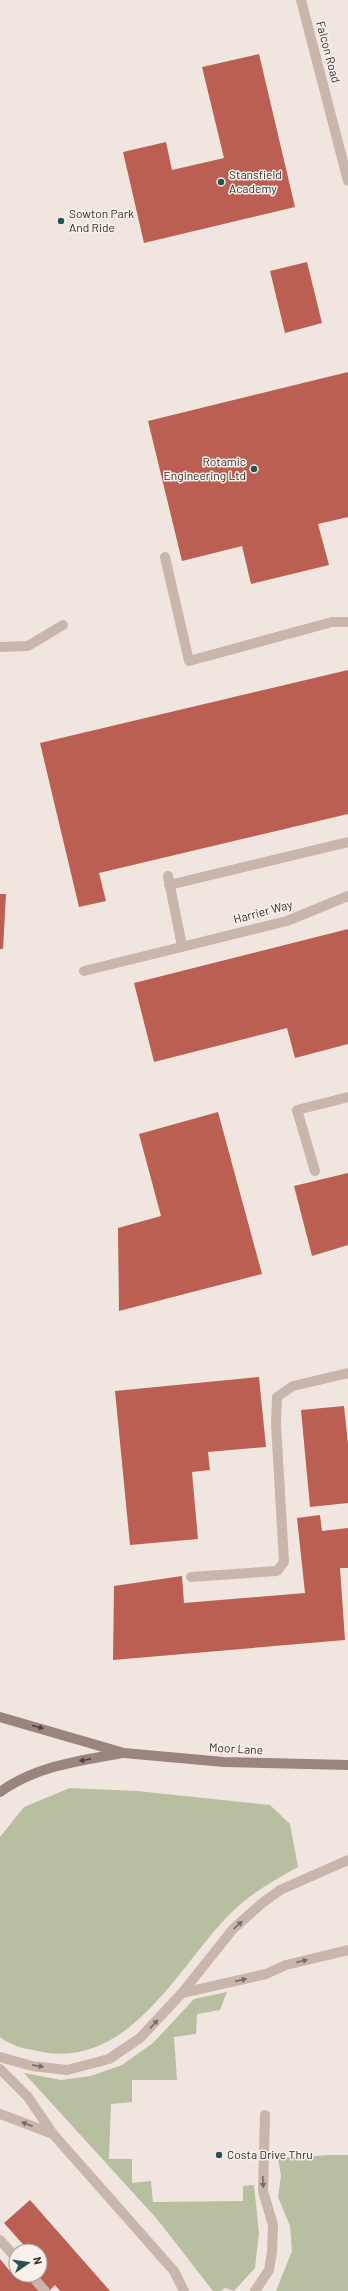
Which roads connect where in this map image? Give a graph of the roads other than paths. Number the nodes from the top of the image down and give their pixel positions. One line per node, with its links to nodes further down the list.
1 (301, 0): 2 (street, Falcon Road)
2 (348, 181)
3 (165, 558): 4 (street)
4 (348, 622)
5 (63, 625): 6 (street)
6 (0, 647)
7 (348, 842): 9 (street)
8 (348, 896): 9 (street, Harrier Way)
9 (182, 946): 10 (street, Harrier Way)
10 (84, 971)
11 (348, 1097): 12 (street)
12 (315, 1171)
13 (348, 1373): 14 (street)
14 (191, 1577)
15 (0, 1717): 16 (main road, Moor Lane, one-way to 16)
16 (124, 1753): 17 (main road, Moor Lane); 18 (main road, Moor Lane, one-way to 18)
17 (348, 1765)
18 (0, 1792)
19 (348, 1860): 21 (street, one-way to 19)
20 (348, 1950): 21 (street, one-way to 20)
21 (182, 1993): 22 (street, one-way to 21)
22 (0, 2057)
23 (0, 2069): 26 (street)
24 (0, 2114): 26 (street, one-way to 24)
25 (265, 2115): 32 (street, one-way to 32)
26 (53, 2134): 31 (street)
27 (0, 2240): 28 (street)
28 (8, 2249)
29 (38, 2283): 30 (street)
30 (45, 2291)
31 (184, 2291)
32 (255, 2291)

